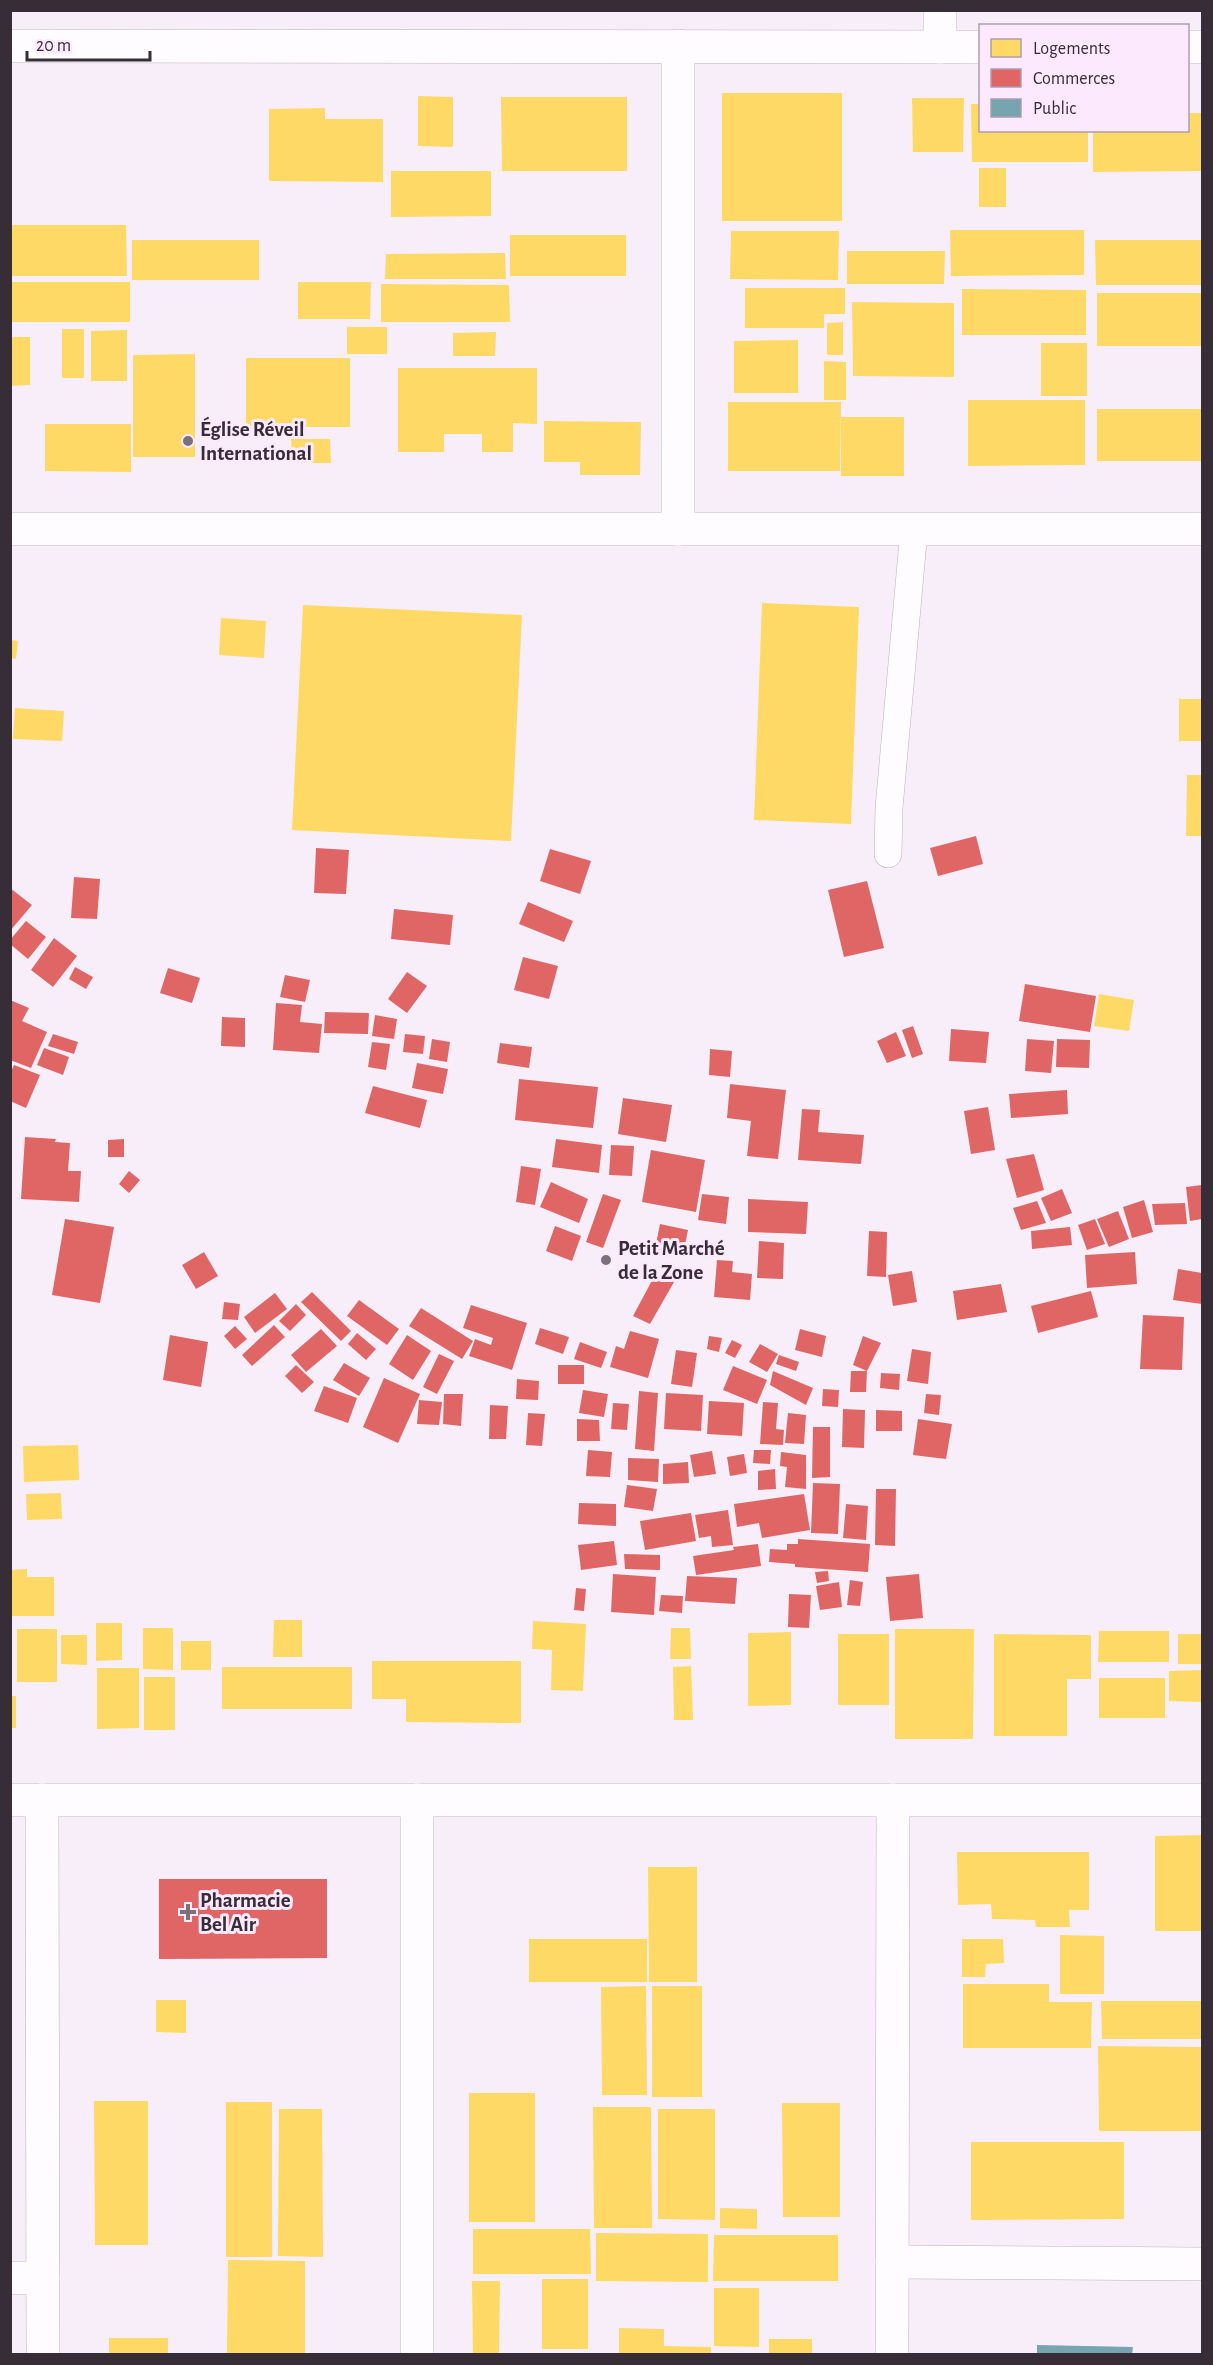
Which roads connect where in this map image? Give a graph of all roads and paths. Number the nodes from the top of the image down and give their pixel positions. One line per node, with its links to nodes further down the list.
1 (940, 10): 4 (street)
2 (10, 46): 3 (street)
3 (678, 46): 4 (street); 8 (street)
4 (940, 46): 5 (street)
5 (979, 46)
6 (10, 529): 8 (street)
7 (1203, 529): 9 (street)
8 (678, 530): 9 (street)
9 (914, 530): 10 (street)
10 (888, 854)
11 (26, 1800): 12 (street); 18 (street)
12 (417, 1800): 13 (street); 20 (street)
13 (892, 1800): 14 (street); 15 (street)
14 (1203, 1800)
15 (892, 2262): 16 (street); 21 (street)
16 (1203, 2264)
17 (10, 2278): 18 (street)
18 (43, 2278): 19 (street)
19 (43, 2355)
20 (417, 2355)
21 (892, 2355)

